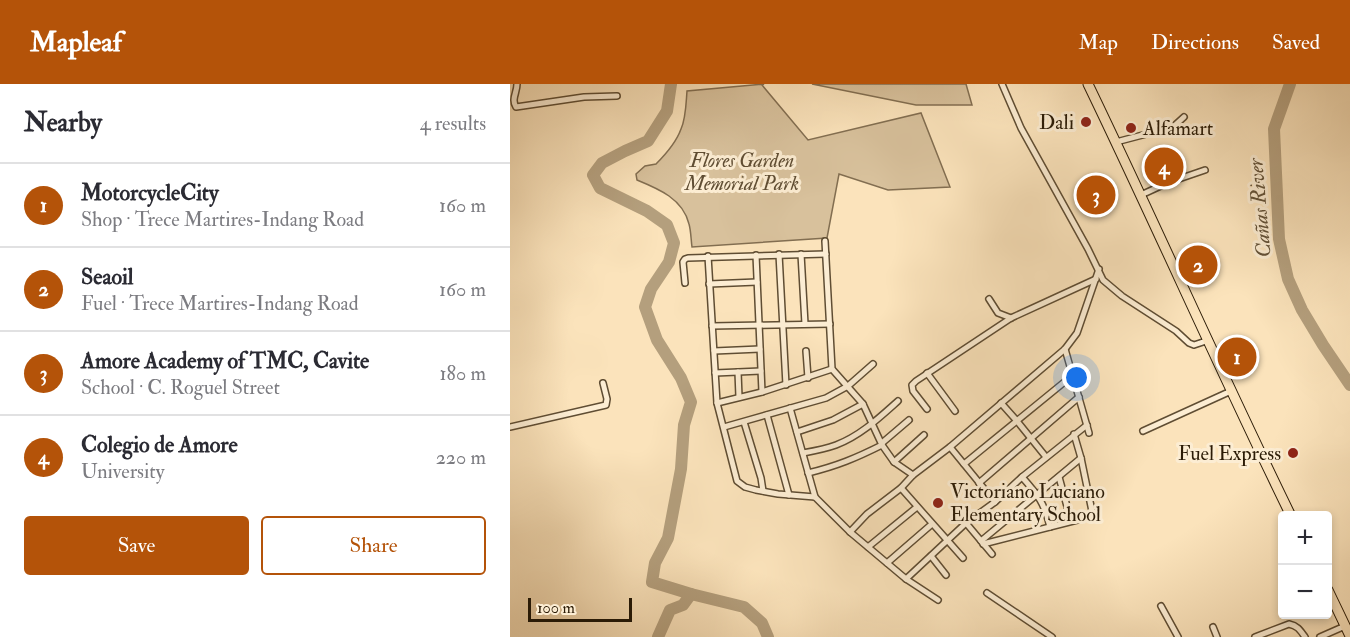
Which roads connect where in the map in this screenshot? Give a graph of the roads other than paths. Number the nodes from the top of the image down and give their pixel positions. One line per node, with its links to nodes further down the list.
1 (517, 84): 4 (street)
2 (1002, 84): 15 (street)
3 (1088, 84): 6 (main road)
4 (617, 96)
5 (1184, 117): 6 (street)
6 (1116, 142): 8 (main road)
7 (1205, 170): 8 (street)
8 (1141, 195): 27 (main road)
9 (825, 241): 12 (street)
10 (779, 254): 11 (street); 13 (street); 25 (street)
11 (801, 254): 12 (street); 22 (street)
12 (826, 254): 23 (street)
13 (756, 255): 14 (street); 17 (street)
14 (708, 256): 18 (street); 19 (street)
15 (1099, 269): 16 (street); 27 (street)
16 (1096, 279): 21 (street); 29 (street)
17 (758, 282): 19 (street); 24 (street)
18 (685, 283)
19 (710, 284): 26 (street)
20 (989, 299): 21 (street)
21 (1011, 318): 37 (street)
22 (805, 324): 23 (street); 25 (street)
23 (830, 324): 33 (street)
24 (760, 325): 25 (street); 26 (street); 28 (street)
25 (783, 325): 41 (street)
26 (712, 326): 30 (street)
27 (1209, 340): 44 (main road)
28 (760, 349): 30 (street); 34 (street)
29 (1065, 349): 38 (street); 49 (street)
30 (714, 351): 36 (street)
31 (806, 351): 39 (street)
32 (873, 364): 42 (street)
33 (832, 369): 39 (street); 42 (street)
34 (761, 371): 35 (street); 43 (street)
35 (738, 372): 36 (street); 45 (street)
36 (715, 373): 48 (street)
37 (927, 373): 52 (street); 53 (street)
38 (1073, 375): 46 (street); 56 (street)
39 (808, 378): 41 (street)
40 (603, 383): 60 (street)
41 (786, 384): 43 (street)
42 (848, 386): 50 (street); 51 (street)
43 (762, 392): 45 (street)
44 (1231, 392): 62 (street); 87 (main road)
45 (739, 397): 48 (street)
46 (1079, 397): 59 (street); 67 (street)
47 (898, 401): 58 (street)
48 (717, 403): 61 (street)
49 (1001, 403): 56 (street); 69 (street)
50 (863, 404): 58 (street); 63 (street)
51 (790, 408): 54 (street); 63 (street)
52 (927, 409)
53 (955, 411)
54 (767, 415): 57 (street); 83 (street)
55 (909, 420): 68 (street)
56 (1017, 421): 67 (street); 74 (street)
57 (744, 422): 61 (street); 81 (street)
58 (872, 424): 68 (street); 70 (street)
59 (1087, 425): 64 (street); 65 (street)
60 (510, 427)
61 (724, 428): 81 (street)
62 (1143, 431)
63 (797, 432): 70 (street)
64 (1089, 433)
65 (1074, 434): 71 (street); 72 (street)
66 (924, 435): 73 (street)
67 (1032, 439): 71 (street); 79 (street)
68 (882, 444): 73 (street); 75 (street)
69 (950, 447): 74 (street); 76 (street)
70 (803, 453): 75 (street)
71 (1046, 457): 77 (street)
72 (1081, 458): 78 (street); 88 (street)
73 (894, 462): 76 (street)
74 (964, 464): 79 (street)
75 (808, 472): 84 (street)
76 (913, 476): 80 (street)
77 (1022, 477): 82 (street); 85 (street)
78 (1059, 477): 82 (street); 88 (street)
79 (979, 483): 85 (street)
80 (901, 488): 86 (street); 92 (street)
81 (763, 491): 83 (street)
82 (1038, 494): 91 (street); 94 (street)
83 (789, 495): 84 (street)
84 (815, 497): 92 (street)
85 (995, 502): 89 (street)
86 (917, 507): 90 (street); 95 (street)
87 (1289, 511)
88 (1071, 521): 91 (street)
89 (966, 523): 93 (street); 94 (street)
90 (932, 524): 93 (street); 99 (street)
91 (1050, 526): 94 (street)
92 (850, 532): 95 (street)
93 (947, 541): 97 (street); 98 (street)
94 (982, 543): 96 (street)
95 (868, 547): 99 (street)
96 (992, 554)
97 (931, 556): 100 (street); 101 (street)
98 (963, 558)
99 (887, 563): 101 (street)
100 (946, 575)
101 (906, 579): 104 (street)
102 (987, 593): 109 (street)
103 (1332, 598): 106 (main road)
104 (938, 600)
105 (1161, 606): 110 (street)
106 (1345, 626): 108 (main road); 114 (street)
107 (1213, 627): 111 (street)
108 (1350, 636)
109 (1052, 637)
110 (1178, 637)
111 (1217, 637)
112 (1255, 637): 113 (street)
113 (1305, 637)
114 (1320, 637)

